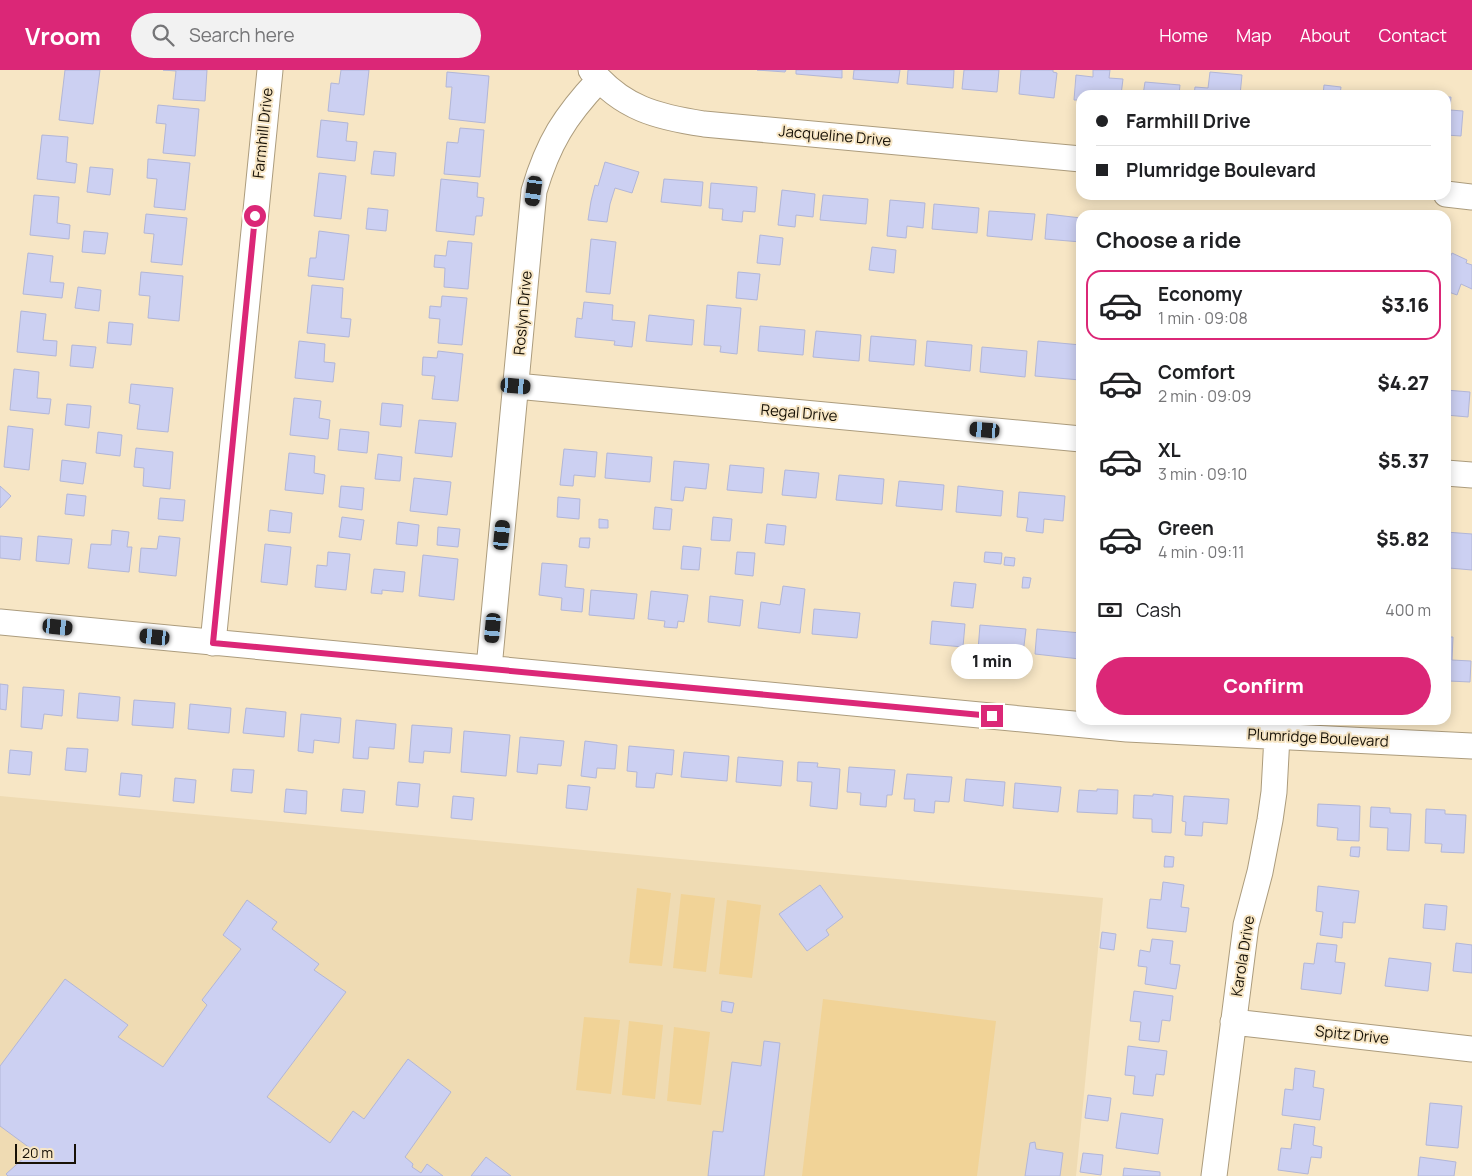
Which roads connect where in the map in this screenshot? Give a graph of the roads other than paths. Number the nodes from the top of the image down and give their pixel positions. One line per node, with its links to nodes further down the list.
1 (270, 70): 11 (street, Farmhill Drive)
2 (595, 75): 3 (street, Jacqueline Drive); 6 (street, Roslyn Drive)
3 (1076, 159)
4 (1451, 195): 5 (street)
5 (1472, 197)
6 (516, 386): 7 (street, Regal Drive); 12 (street, Roslyn Drive)
7 (1076, 439)
8 (1451, 474): 9 (street)
9 (1472, 476)
10 (0, 622): 11 (street, Plumridge Boulevard)
11 (213, 643): 12 (street, Plumridge Boulevard)
12 (490, 668): 13 (street, Plumridge Boulevard)
13 (1076, 724)
14 (1085, 725): 15 (street, Plumridge Boulevard)
15 (1277, 736): 16 (street, Plumridge Boulevard); 17 (street, Karola Drive)
16 (1472, 746)
17 (1233, 1022): 18 (street, Spitz Drive); 19 (street, Karola Drive)
18 (1472, 1049)
19 (1214, 1176)

